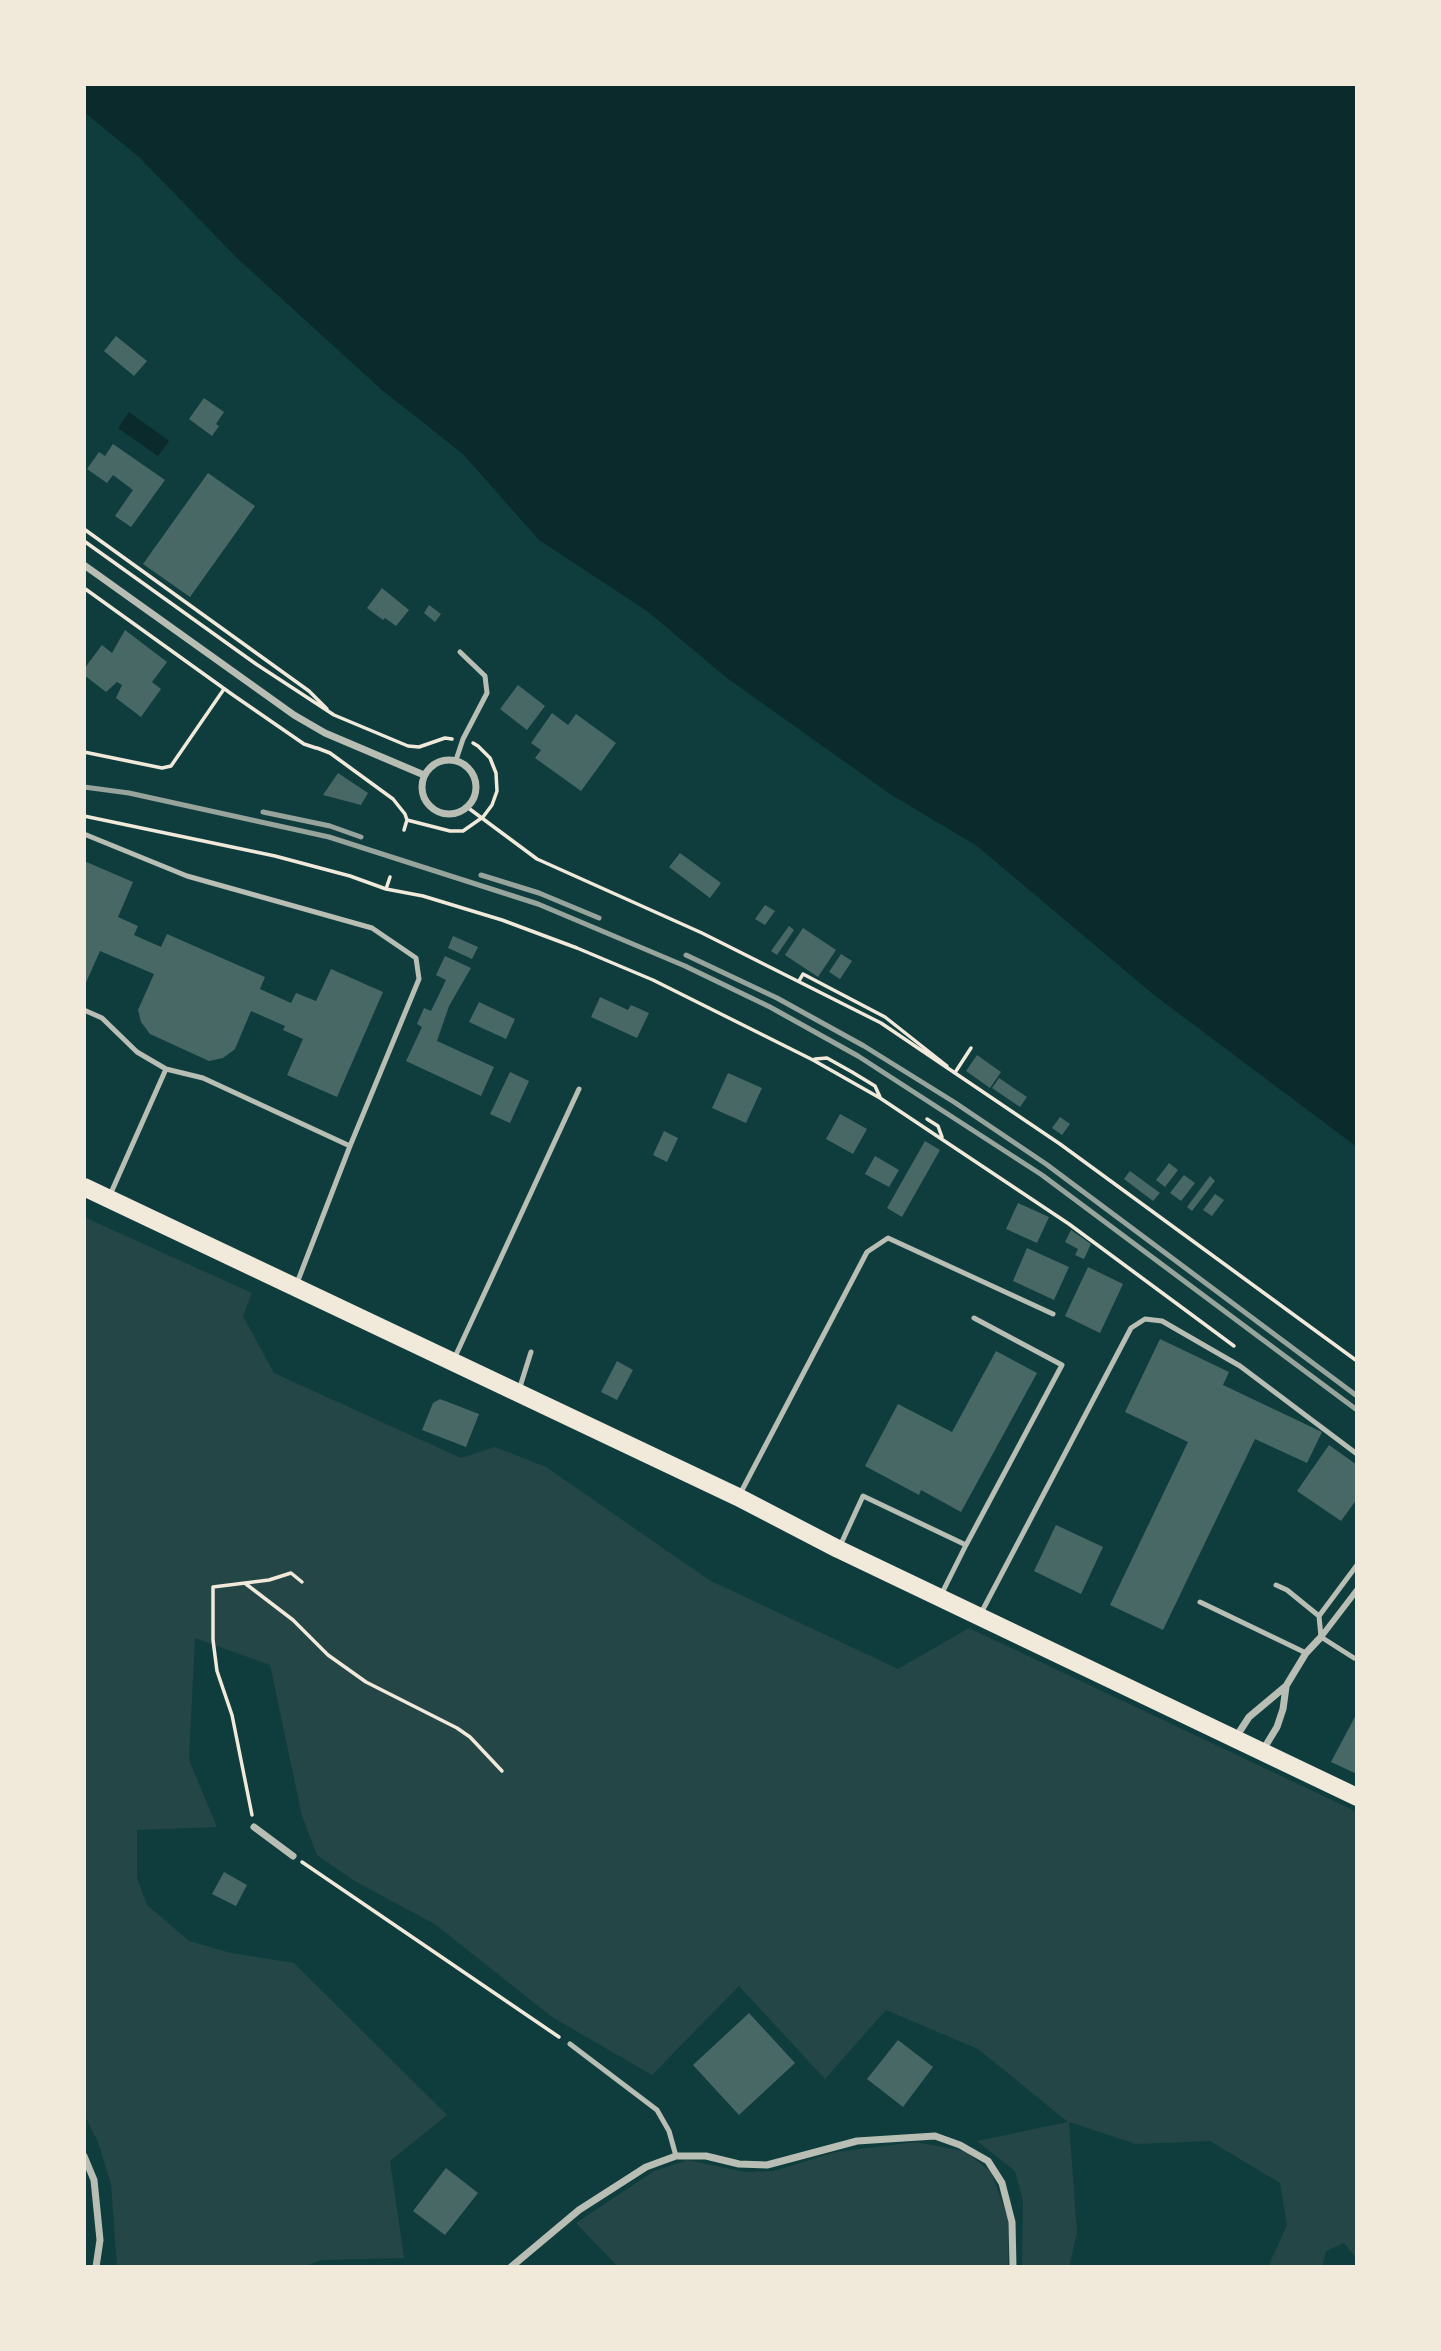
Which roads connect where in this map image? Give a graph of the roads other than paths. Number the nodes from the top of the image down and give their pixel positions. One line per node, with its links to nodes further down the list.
1 (84, 565): 4 (street)
2 (460, 652): 3 (lane)
3 (456, 760): 4 (street); 4 (street)
4 (424, 775)
5 (84, 834): 9 (lane)
6 (84, 1010): 7 (lane)
7 (166, 1069): 9 (lane); 11 (lane)
8 (579, 1089): 16 (lane)
9 (350, 1146): 12 (lane)
10 (84, 1186): 11 (main road)
11 (109, 1197): 12 (main road)
12 (296, 1286): 16 (main road)
13 (1053, 1314): 19 (lane)
14 (974, 1318): 20 (lane)
15 (531, 1352): 17 (lane)
16 (454, 1361): 17 (main road)
17 (518, 1394): 19 (main road)
18 (1357, 1454): 27 (lane)
19 (738, 1497): 21 (main road)
20 (965, 1545): 21 (lane); 25 (lane)
21 (838, 1549): 25 (main road)
22 (1357, 1565): 28 (lane)
23 (1276, 1585): 28 (lane)
24 (1357, 1590): 29 (street)
25 (940, 1598): 27 (main road)
26 (1200, 1602): 30 (lane)
27 (979, 1616): 33 (main road)
28 (1319, 1616): 29 (lane)
29 (1321, 1637): 30 (street); 31 (lane)
30 (1306, 1653): 32 (street)
31 (1354, 1658)
32 (1286, 1686): 33 (street); 34 (street)
33 (1235, 1739): 34 (main road)
34 (1262, 1752): 35 (main road)
35 (1357, 1797)
36 (254, 1828): 37 (street)
37 (293, 1856)
38 (570, 2044): 39 (lane)
39 (676, 2156): 42 (street); 43 (street)
40 (84, 2157): 41 (street)
41 (96, 2267)
42 (511, 2267)
43 (1013, 2267)

